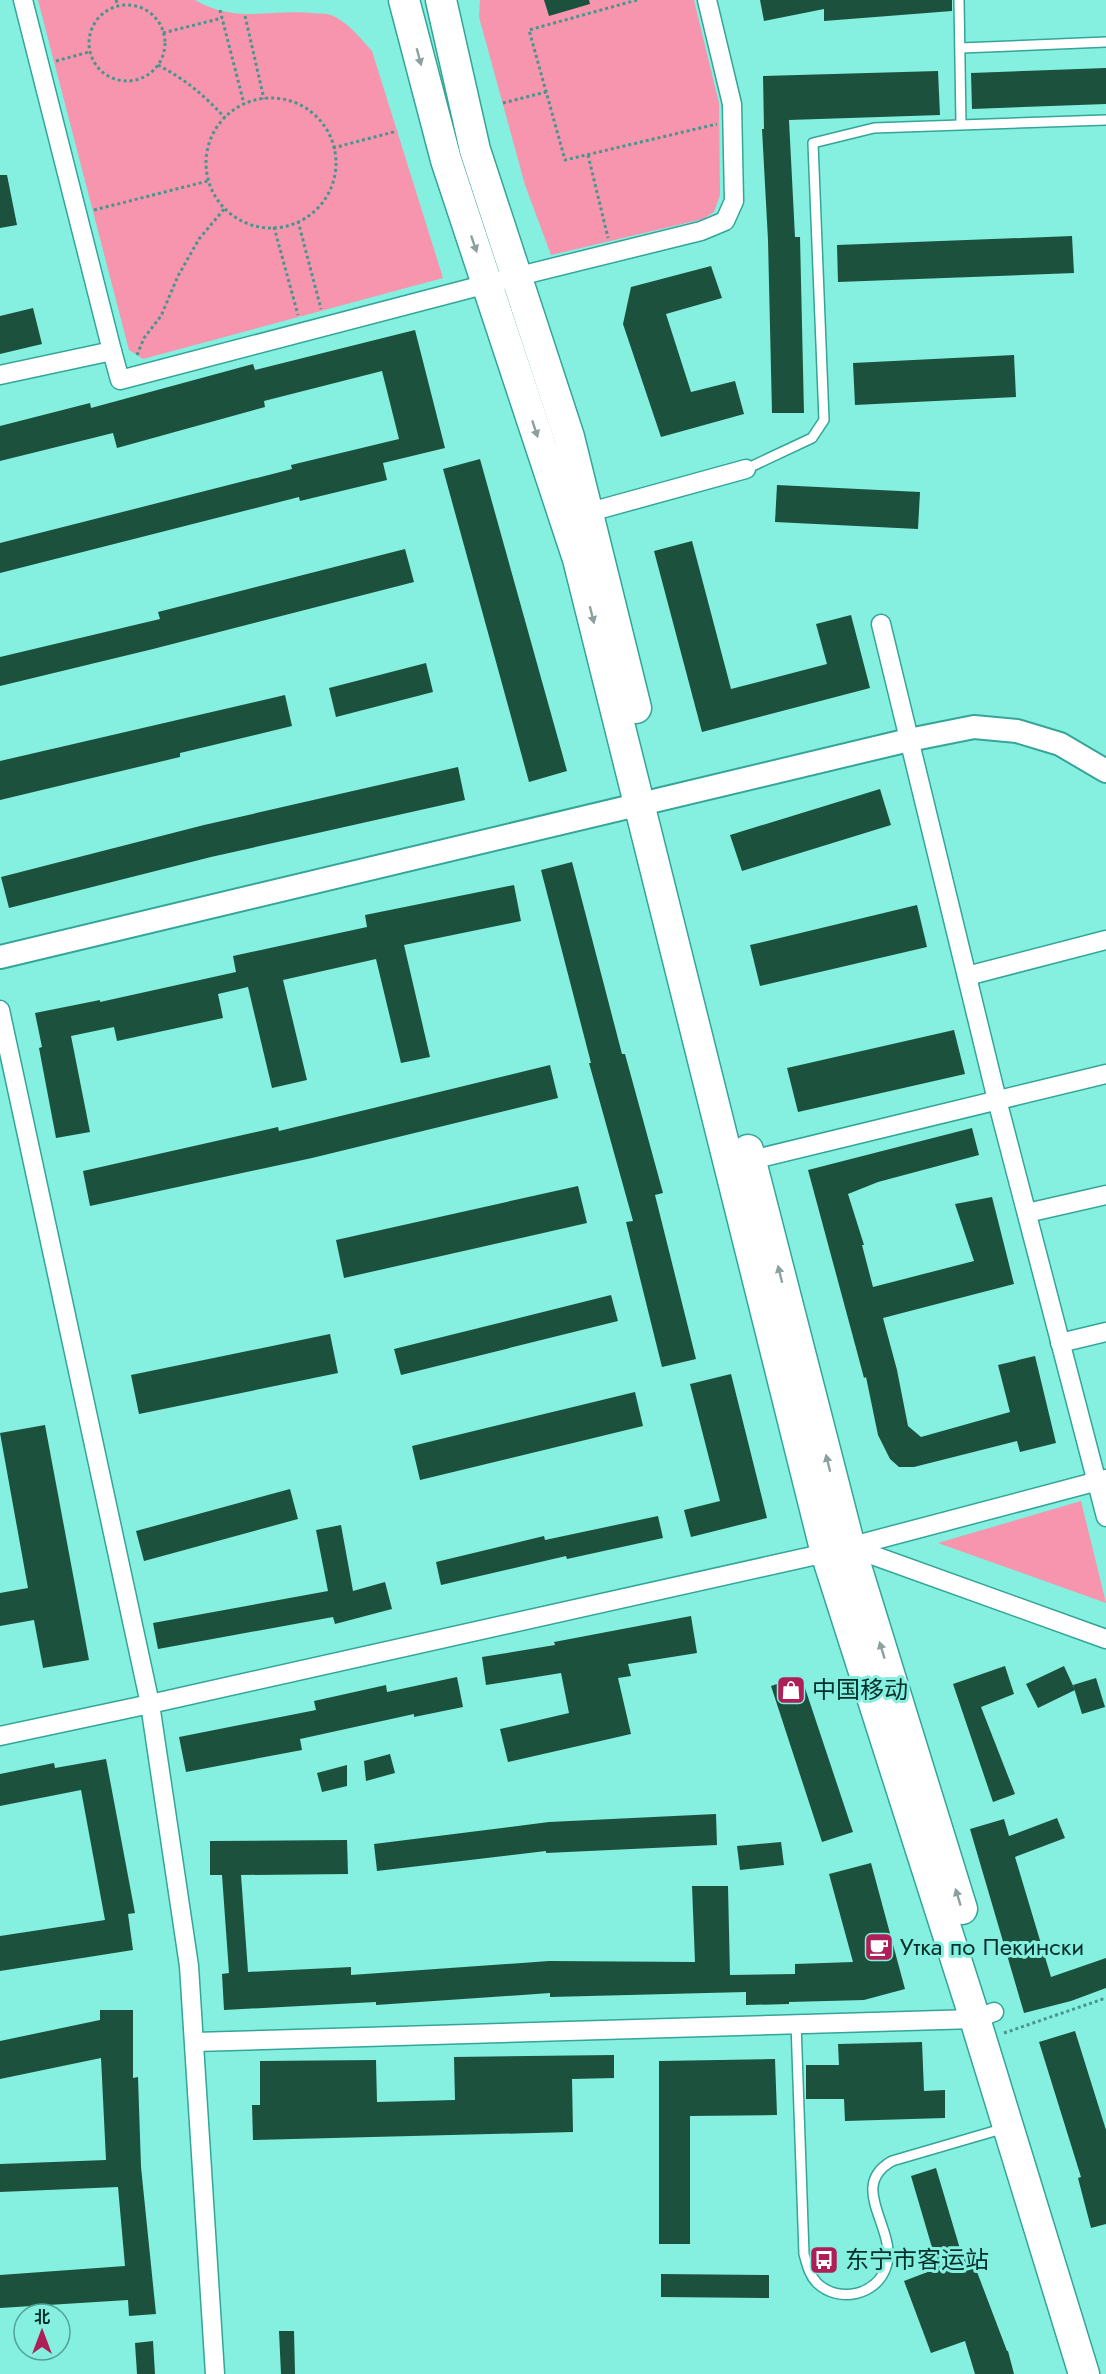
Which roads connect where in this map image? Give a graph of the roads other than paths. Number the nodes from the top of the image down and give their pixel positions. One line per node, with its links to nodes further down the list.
1 (23, 0): 12 (street)
2 (404, 0): 11 (highway, one-way to 11)
3 (441, 0): 10 (highway)
4 (707, 0): 10 (street)
5 (958, 0): 7 (lane)
6 (1106, 42): 7 (lane)
7 (961, 48): 9 (lane)
8 (1106, 120): 9 (lane)
9 (961, 124): 14 (lane)
10 (517, 277): 11 (street); 15 (highway)
11 (488, 284): 12 (street); 15 (highway, one-way to 15)
12 (112, 351): 13 (street)
13 (0, 375)
14 (746, 469): 15 (street)
15 (577, 515): 19 (highway)
16 (881, 624): 17 (street)
17 (909, 740): 18 (street); 19 (street); 22 (street)
18 (1106, 771)
19 (649, 803): 21 (street); 26 (highway)
20 (1106, 940): 22 (street)
21 (0, 957)
22 (967, 976): 25 (street)
23 (0, 1010): 35 (street)
24 (1106, 1074): 25 (street)
25 (997, 1101): 26 (street); 28 (street)
26 (740, 1163): 33 (highway)
27 (1106, 1195): 28 (street)
28 (1027, 1213): 30 (street)
29 (1106, 1332): 30 (street)
30 (1060, 1343): 31 (street)
31 (1101, 1480): 32 (street); 33 (street)
32 (1106, 1517)
33 (838, 1550): 34 (street); 35 (street); 37 (highway)
34 (1106, 1639)
35 (150, 1704): 36 (street); 39 (street)
36 (0, 1736)
37 (990, 2021): 38 (street); 40 (highway); 43 (highway)
38 (796, 2023): 39 (street); 40 (lane)
39 (195, 2042): 41 (street)
40 (1009, 2126): 42 (highway)
41 (215, 2374)
42 (1084, 2374)
43 (1105, 2374)

